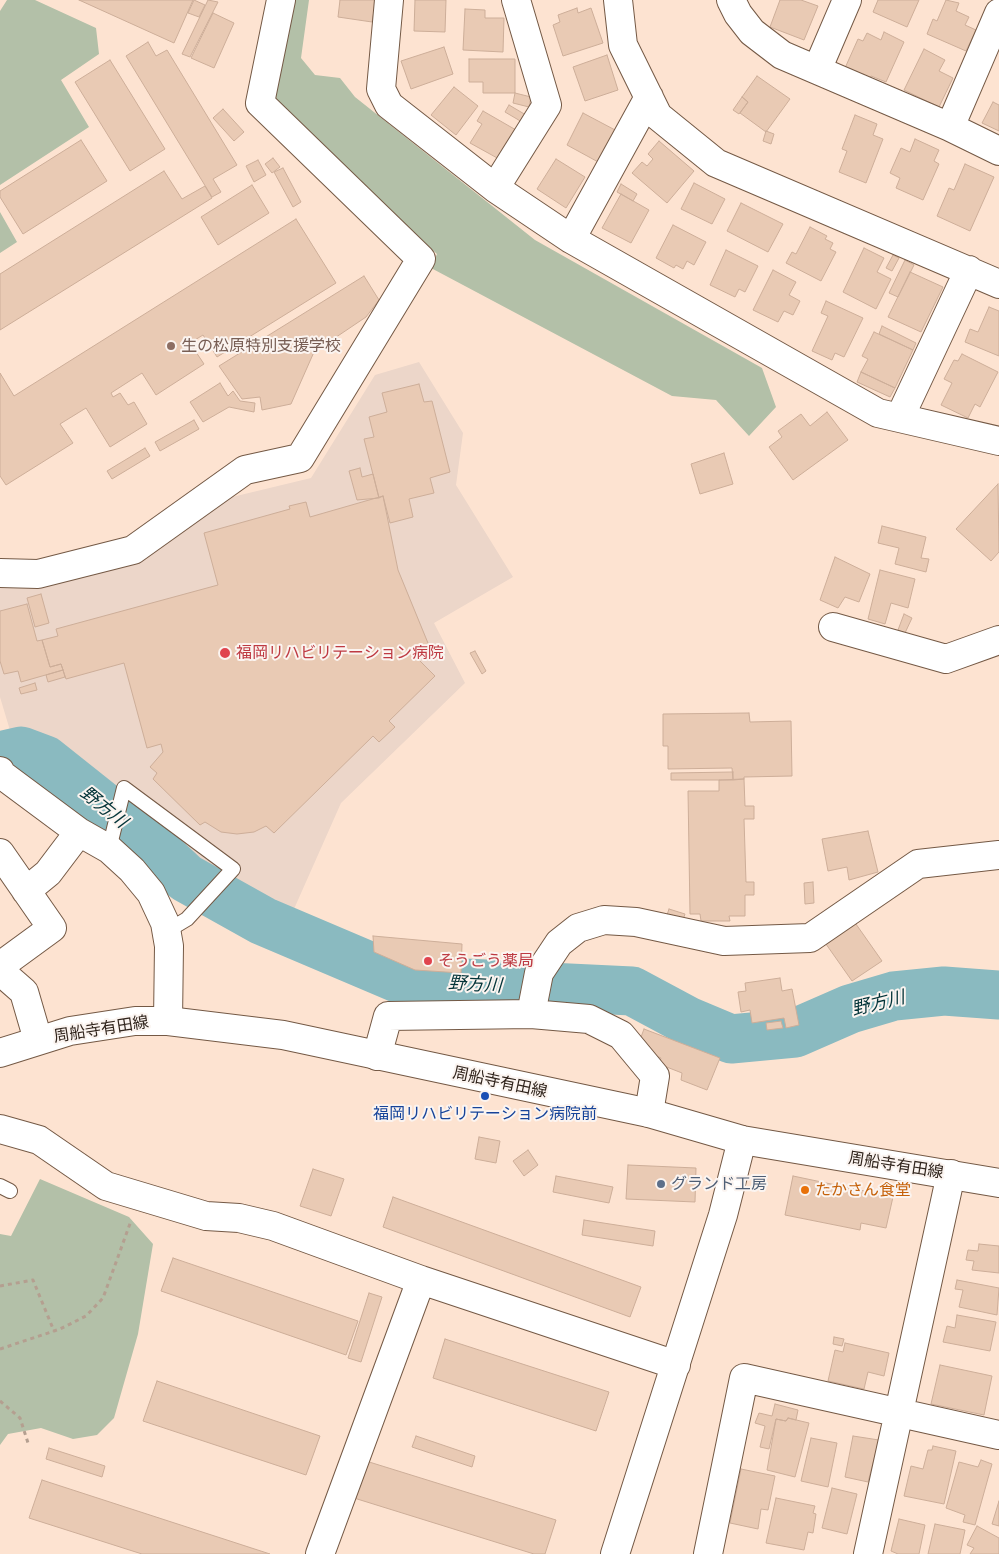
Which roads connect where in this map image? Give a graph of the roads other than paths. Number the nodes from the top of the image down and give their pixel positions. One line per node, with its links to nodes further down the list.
1 (281, 0): 18 (street)
2 (389, 0): 12 (street)
3 (516, 0): 12 (street)
4 (618, 0): 9 (street)
5 (730, 0): 8 (street)
6 (847, 0): 8 (street)
7 (999, 13): 10 (street)
8 (817, 70): 10 (street)
9 (649, 97): 13 (street); 14 (street)
10 (950, 126): 11 (street)
11 (999, 151)
12 (495, 188): 13 (street)
13 (571, 239): 16 (street)
14 (968, 270): 15 (street); 16 (street)
15 (999, 284)
16 (900, 417): 17 (street)
17 (999, 441)
18 (0, 573)
19 (833, 627): 20 (street)
20 (999, 640)
21 (0, 772): 22 (street)
22 (80, 832): 23 (street); 26 (street)
23 (109, 849): 27 (street); 27 (lane)
24 (0, 853): 26 (street)
25 (999, 855): 30 (street)
26 (26, 891): 28 (street)
27 (177, 925): 31 (street)
28 (0, 966)
29 (0, 971): 32 (street)
30 (531, 1014): 34 (street); 35 (street)
31 (168, 1021): 32 (street, 周船寺有田線); 34 (street, 周船寺有田線)
32 (38, 1040): 33 (street, 周船寺有田線)
33 (0, 1053)
34 (377, 1056): 35 (street, 周船寺有田線)
35 (648, 1112): 37 (street, 周船寺有田線)
36 (0, 1128): 40 (street)
37 (742, 1140): 38 (street, 周船寺有田線); 41 (street)
38 (951, 1174): 39 (street, 周船寺有田線); 42 (street)
39 (999, 1183)
40 (420, 1280): 41 (street); 44 (street)
41 (676, 1365): 45 (street)
42 (901, 1412): 43 (street); 46 (street); 47 (street)
43 (999, 1435)
44 (320, 1554)
45 (615, 1554)
46 (708, 1554)
47 (868, 1554)

